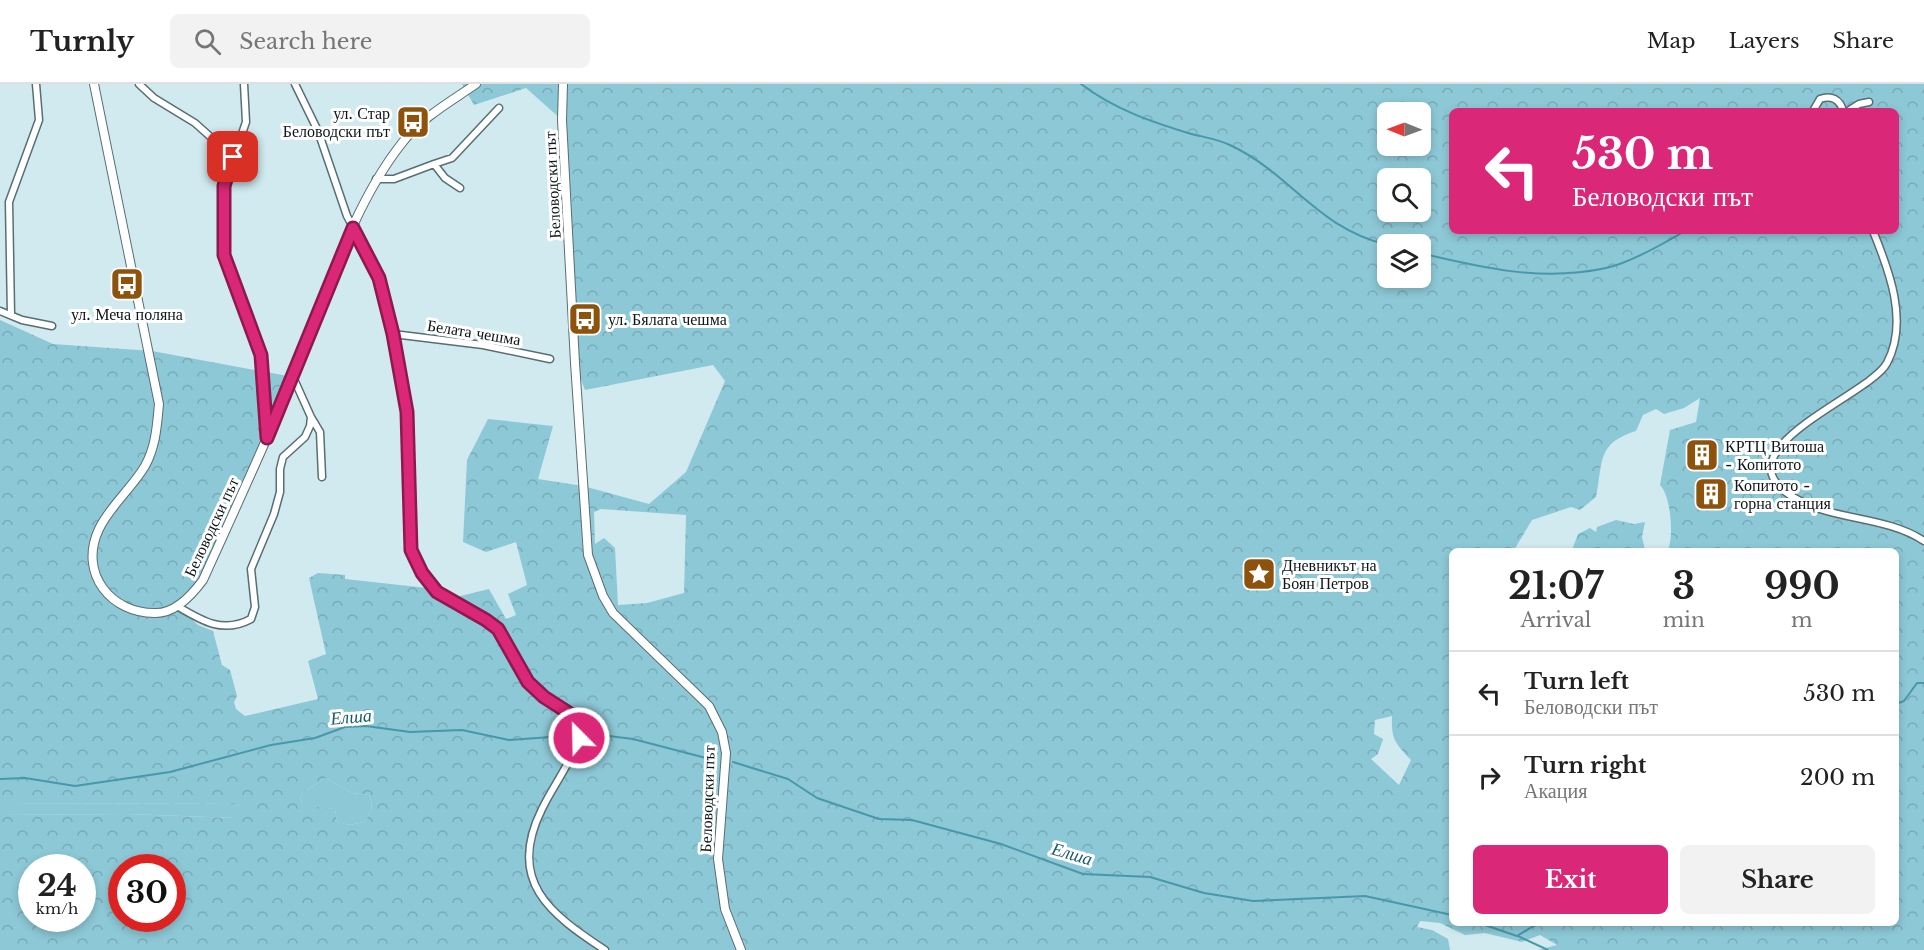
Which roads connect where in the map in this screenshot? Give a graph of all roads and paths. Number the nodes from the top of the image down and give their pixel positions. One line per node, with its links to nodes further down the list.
1 (36, 84): 22 (street)
2 (94, 84): 31 (street, Беловодски път)
3 (139, 84): 15 (street)
4 (244, 84): 15 (street)
5 (295, 84): 19 (street)
6 (476, 84): 17 (street, Беловодски път)
7 (563, 84): 33 (street, Беловодски път)
8 (1838, 101): 10 (street); 12 (street); 13 (street)
9 (1869, 102): 10 (street)
10 (1859, 104): 14 (street)
11 (499, 108): 16 (street)
12 (1814, 108)
13 (1842, 108)
14 (1853, 108)
15 (233, 157): 28 (street)
16 (434, 164): 17 (street); 18 (street)
17 (376, 180): 19 (street, Беловодски път)
18 (460, 188)
19 (353, 228): 24 (street); 26 (street, Беловодски път)
20 (1874, 234): 30 (street)
21 (0, 311): 22 (street)
22 (11, 315): 23 (street)
23 (52, 326)
24 (393, 334): 25 (street, Белата чешма); 32 (street)
25 (550, 359)
26 (293, 377): 27 (street); 28 (street, Беловодски път)
27 (311, 417): 29 (street); 31 (street)
28 (267, 438): 31 (street, Беловодски път)
29 (322, 477)
30 (1924, 541)
31 (177, 606)
32 (606, 950)
33 (741, 950)

